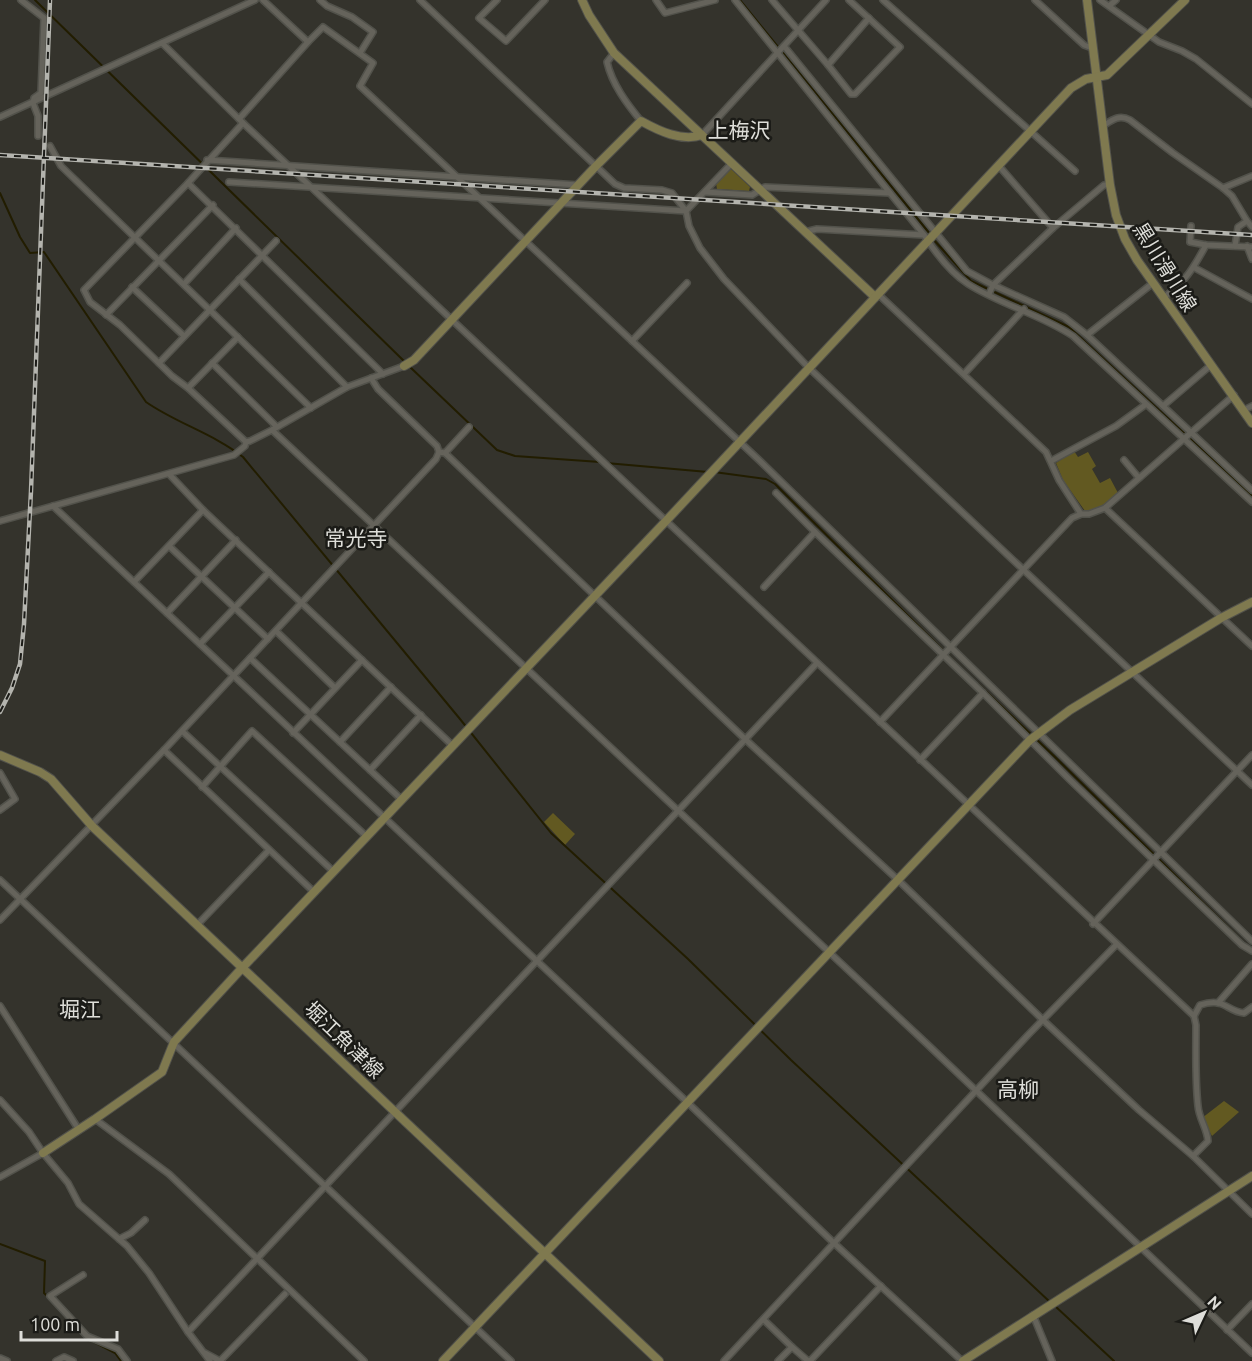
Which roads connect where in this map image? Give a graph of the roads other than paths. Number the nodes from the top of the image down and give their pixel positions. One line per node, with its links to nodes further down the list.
1 (21, 0): 36 (street)
2 (255, 0): 28 (street)
3 (263, 0): 27 (street)
4 (320, 0): 32 (street)
5 (420, 0): 49 (street)
6 (497, 0): 7 (street)
7 (545, 0)
8 (582, 0): 31 (street)
9 (656, 0): 10 (street)
10 (715, 0)
11 (735, 0): 33 (street)
12 (772, 0): 25 (street)
13 (815, 0): 22 (street)
14 (826, 0): 22 (street)
15 (849, 0): 24 (street)
16 (883, 0): 42 (street)
17 (1035, 0): 30 (street)
18 (1087, 0): 30 (street, 黒川滑川線)
19 (1100, 0): 23 (street)
20 (1116, 0): 23 (street)
21 (1185, 0): 26 (street)
22 (821, 5): 25 (street)
23 (1108, 6): 26 (street)
24 (868, 18): 34 (street); 34 (street)
25 (797, 31): 29 (street); 34 (street)
26 (1150, 36): 35 (street); 37 (street)
27 (308, 42): 32 (street); 39 (street)
28 (162, 43): 36 (street); 39 (street)
29 (784, 46): 33 (street); 72 (street)
30 (1092, 48): 35 (street, 黒川滑川線)
31 (614, 52): 40 (street); 43 (street)
32 (360, 53): 52 (street)
33 (777, 54): 43 (street); 62 (street)
34 (828, 65)
35 (1097, 77): 41 (street, 黒川滑川線); 42 (street)
36 (33, 103): 38 (street); 44 (street)
37 (1252, 104)
38 (0, 117)
39 (241, 121): 46 (street); 48 (street)
40 (641, 121): 43 (street); 49 (street)
41 (1103, 126): 57 (street, 黒川滑川線); 59 (street)
42 (1031, 131): 50 (street); 51 (street)
43 (702, 135): 47 (street)
44 (38, 136)
45 (50, 146): 73 (street)
46 (207, 160): 48 (street); 55 (street)
47 (732, 163): 60 (street); 61 (street)
48 (289, 166): 52 (street); 58 (street)
49 (596, 166): 56 (street); 66 (street)
50 (999, 166): 70 (street); 72 (street)
51 (1075, 171)
52 (457, 176): 56 (street); 63 (street)
53 (1252, 176): 59 (street)
54 (229, 182): 58 (street)
55 (188, 183): 65 (street); 73 (street)
56 (578, 184): 64 (street)
57 (1110, 185): 70 (street); 86 (street, 黒川滑川線)
58 (310, 186): 63 (street); 97 (street)
59 (1223, 188): 67 (street)
60 (761, 190): 61 (street); 62 (street); 71 (street)
61 (705, 192): 66 (street)
62 (890, 193): 74 (street)
63 (480, 198): 64 (street); 75 (street)
64 (560, 204): 66 (street); 75 (street)
65 (213, 205): 69 (street); 82 (street)
66 (686, 211): 106 (street)
67 (1250, 223): 78 (street)
68 (1191, 226): 77 (street)
69 (236, 228): 80 (street); 87 (street)
70 (1053, 228): 88 (street)
71 (805, 232): 74 (street); 91 (street)
72 (936, 233): 74 (street); 88 (street)
73 (135, 237): 82 (street); 96 (street)
74 (926, 238): 90 (street); 91 (street)
75 (526, 240): 97 (street); 101 (street)
76 (276, 241): 80 (street)
77 (1206, 245): 78 (street); 83 (street)
78 (1235, 246): 79 (street)
79 (1249, 247): 81 (street)
80 (262, 254): 84 (street); 107 (street)
81 (1252, 259)
82 (159, 260): 87 (street); 89 (street)
83 (1195, 268): 92 (street); 93 (street)
84 (238, 279): 95 (street); 110 (street)
85 (687, 283): 101 (street)
86 (1153, 283): 92 (street, 黒川滑川線); 98 (street)
87 (184, 284): 95 (street)
88 (993, 285): 90 (street); 98 (street)
89 (132, 287): 96 (street); 99 (street)
90 (989, 294): 94 (street)
91 (877, 296): 106 (street); 108 (street)
92 (1163, 298): 104 (street, 黒川滑川線)
93 (1252, 299)
94 (1024, 309): 108 (street); 113 (street)
95 (209, 310): 99 (street); 100 (street)
96 (106, 315): 102 (street)
97 (451, 320): 105 (street); 139 (street)
98 (1087, 335): 114 (street)
99 (184, 336): 102 (street)
100 (238, 337): 103 (street); 115 (street)
101 (632, 341): 123 (street)
102 (159, 363): 111 (street)
103 (212, 363): 111 (street); 119 (street)
104 (1211, 365): 112 (street, 黒川滑川線); 114 (street)
105 (404, 366): 107 (street)
106 (808, 367): 123 (street); 144 (street)
107 (383, 374): 109 (street)
108 (964, 374): 126 (street)
109 (371, 378): 110 (street); 124 (street)
110 (347, 387): 115 (street)
111 (188, 388): 122 (street)
112 (1234, 395): 116 (street, 黒川滑川線); 120 (street)
113 (1145, 405): 121 (street); 126 (street)
114 (1163, 406): 120 (street)
115 (311, 408): 119 (street)
116 (1248, 408): 117 (street, 黒川滑川線)
117 (1252, 423)
118 (469, 427): 124 (street)
119 (275, 428): 122 (street); 140 (street)
120 (1192, 433): 121 (street); 129 (street)
121 (1183, 440): 128 (street); 131 (street)
122 (246, 442): 127 (street)
123 (739, 442): 133 (street); 139 (street)
124 (442, 452): 140 (street); 149 (street)
125 (1124, 460): 128 (street)
126 (1052, 462): 136 (street)
127 (169, 474): 132 (street); 135 (street)
128 (1139, 478): 134 (street)
129 (1252, 490)
130 (776, 493): 137 (street)
131 (1252, 502)
132 (53, 506): 138 (street); 147 (street)
133 (807, 507): 137 (street); 159 (street)
134 (1105, 508): 136 (street); 154 (street)
135 (203, 510): 142 (street); 143 (street)
136 (1081, 514): 144 (street)
137 (798, 515): 141 (street)
138 (0, 520)
139 (665, 522): 149 (street); 163 (street)
140 (374, 526): 151 (street); 164 (street)
141 (815, 532): 148 (street); 160 (street)
142 (236, 540): 145 (street); 146 (street)
143 (169, 546): 146 (street); 147 (street)
144 (1023, 570): 159 (street); 165 (street)
145 (269, 572): 151 (street); 152 (street)
146 (201, 576): 152 (street); 153 (street)
147 (134, 582): 153 (street)
148 (764, 587)
149 (595, 595): 164 (street); 176 (street)
150 (1252, 602): 154 (street)
151 (302, 603): 155 (street); 162 (street)
152 (234, 607): 156 (street); 157 (street)
153 (166, 613): 157 (street)
154 (1221, 618): 158 (street); 165 (street)
155 (276, 631): 156 (street); 168 (street)
156 (268, 639): 161 (street)
157 (200, 644): 166 (street)
158 (1252, 646)
159 (951, 647): 160 (street); 175 (street)
160 (943, 655): 169 (street); 172 (street)
161 (250, 657): 166 (street); 170 (street)
162 (362, 660): 167 (street); 168 (street)
163 (817, 663): 172 (street); 176 (street)
164 (525, 669): 178 (street); 192 (street)
165 (1131, 672): 175 (street); 185 (street)
166 (233, 676): 173 (street); 174 (street)
167 (392, 687): 171 (street); 177 (street)
168 (336, 688): 170 (street)
169 (983, 693): 175 (street); 182 (street)
170 (310, 714): 174 (street); 177 (street)
171 (421, 715): 178 (street); 184 (street)
172 (880, 723): 182 (street)
173 (182, 731): 179 (street); 183 (street)
174 (293, 733): 193 (street)
175 (1035, 735): 190 (street); 197 (street); 198 (street)
176 (745, 739): 192 (street); 200 (street)
177 (340, 742): 184 (street)
178 (453, 745): 189 (street)
179 (164, 750): 188 (street); 194 (street)
180 (0, 755): 194 (street, 堀江魚津線)
181 (1252, 755): 185 (street)
182 (920, 760): 190 (street)
183 (220, 767): 188 (street); 195 (street); 199 (street)
184 (370, 770): 189 (street)
185 (1237, 771): 187 (street); 197 (street)
186 (0, 773): 191 (street)
187 (1252, 785)
188 (202, 787): 196 (street)
189 (401, 799): 193 (street)
190 (968, 805): 200 (street); 206 (street)
191 (0, 810)
192 (678, 812): 210 (street); 211 (street)
193 (383, 818): 195 (street); 211 (street)
194 (93, 826): 203 (street); 205 (street, 堀江魚津線)
195 (366, 836): 199 (street)
196 (269, 850): 202 (street); 205 (street)
197 (1161, 852): 198 (street); 207 (street)
198 (1153, 860): 206 (street); 209 (street)
199 (333, 871): 202 (street)
200 (897, 879): 210 (street); 218 (street)
201 (0, 880): 203 (street)
202 (314, 892): 213 (street)
203 (21, 900): 204 (street); 219 (street)
204 (0, 920)
205 (198, 924): 213 (street, 堀江魚津線)
206 (1094, 924): 208 (street)
207 (1252, 941)
208 (1116, 945): 217 (street); 218 (street)
209 (1252, 951)
210 (829, 953): 220 (street); 222 (street)
211 (536, 961): 222 (street); 223 (street)
212 (1252, 964): 214 (street)
213 (243, 967): 219 (street); 223 (street, 堀江魚津線)
214 (1218, 1003): 216 (street); 217 (street)
215 (0, 1006): 225 (street)
216 (1252, 1007)
217 (1194, 1016): 227 (street)
218 (1043, 1020): 220 (street); 227 (street)
219 (174, 1042): 224 (street); 230 (street)
220 (976, 1092): 235 (street); 236 (street)
221 (0, 1100): 226 (street)
222 (687, 1102): 235 (street); 237 (street)
223 (395, 1111): 230 (street); 237 (street, 堀江魚津線)
224 (95, 1119): 225 (street); 238 (street)
225 (79, 1130): 226 (street)
226 (43, 1153): 229 (street); 234 (street)
227 (1193, 1156): 231 (street)
228 (1252, 1176): 231 (street)
229 (0, 1177)
230 (325, 1185): 238 (street); 245 (street)
231 (1228, 1191): 232 (street); 236 (street)
232 (1252, 1214)
233 (145, 1220): 234 (street)
234 (119, 1239): 247 (street)
235 (835, 1244): 240 (street); 244 (street)
236 (1140, 1247): 243 (street); 246 (street)
237 (545, 1254): 245 (street); 261 (street, 堀江魚津線)
238 (257, 1259): 247 (street); 258 (street)
239 (83, 1275): 255 (street)
240 (880, 1286): 264 (street); 265 (street)
241 (285, 1294): 257 (street)
242 (1252, 1304): 246 (street)
243 (1033, 1315): 265 (street); 266 (street)
244 (764, 1320): 248 (street); 262 (street)
245 (475, 1328): 259 (street); 260 (street)
246 (1227, 1330): 250 (street)
247 (188, 1332): 249 (street)
248 (792, 1347): 263 (street); 264 (street)
249 (204, 1352): 256 (street); 257 (street)
250 (1252, 1353)
251 (0, 1358): 252 (street)
252 (7, 1361)
253 (56, 1361): 254 (street)
254 (73, 1361)
255 (127, 1361)
256 (210, 1361)
257 (220, 1361)
258 (364, 1361)
259 (443, 1361)
260 (511, 1361)
261 (659, 1361)
262 (724, 1361)
263 (778, 1361)
264 (809, 1361)
265 (962, 1361)
266 (1052, 1361)

